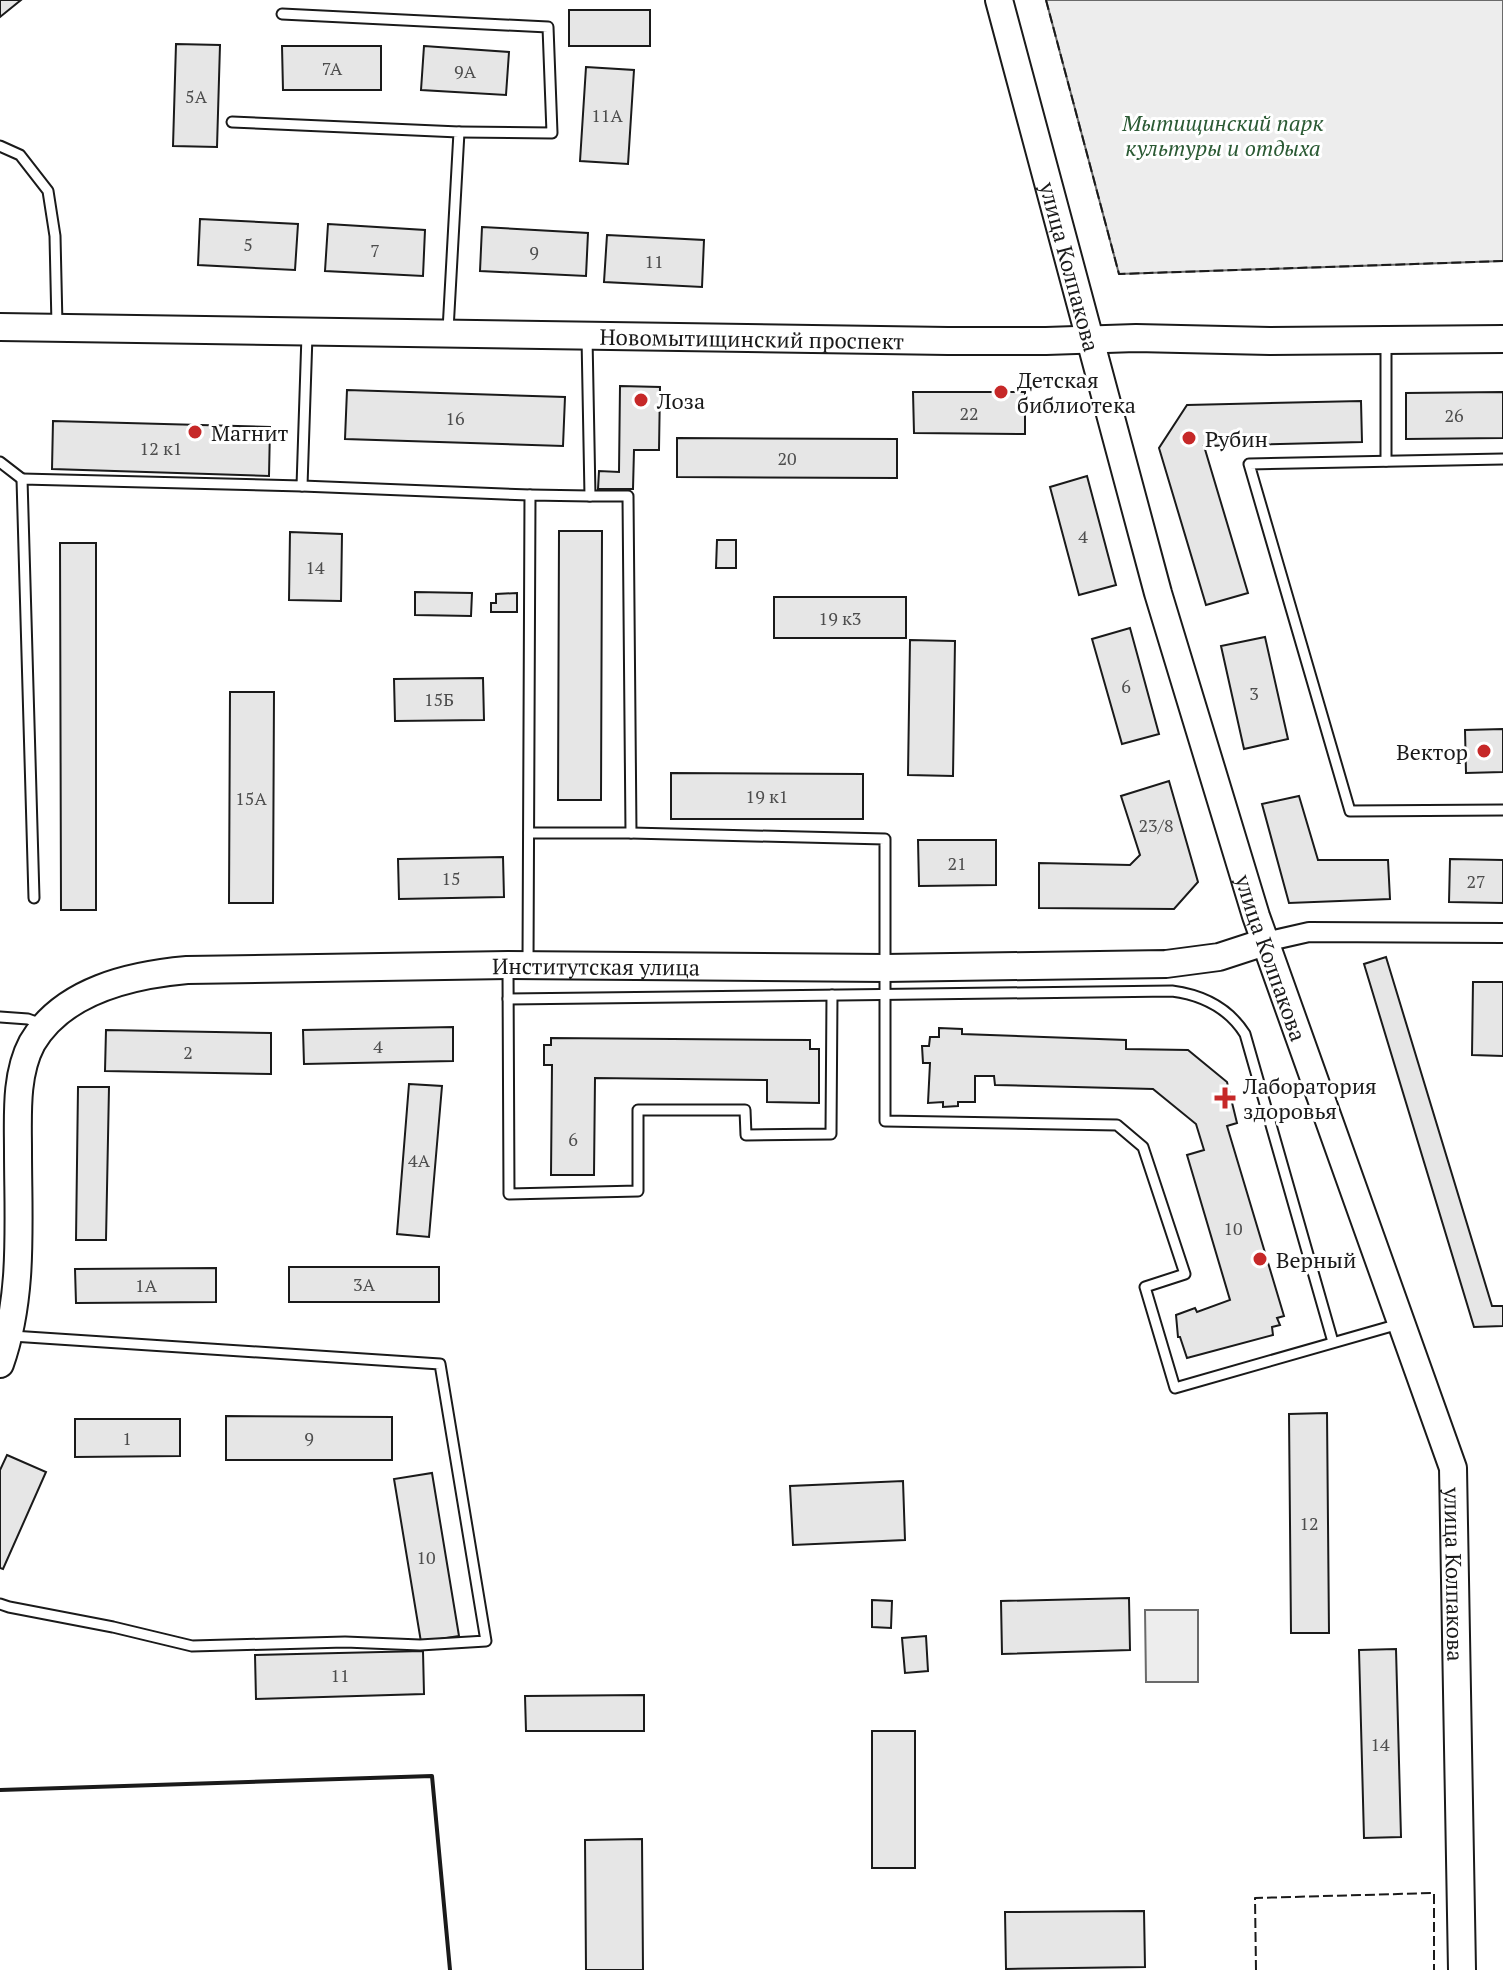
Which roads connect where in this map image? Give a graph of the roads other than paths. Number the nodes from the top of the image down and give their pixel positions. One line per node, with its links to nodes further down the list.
1 (999, 0): 12 (street, улица Колпакова)
2 (282, 14): 4 (lane)
3 (232, 122): 4 (lane)
4 (459, 132): 9 (lane)
5 (0, 146): 7 (lane)
6 (0, 327): 7 (street, Новомытищинский проспект)
7 (57, 328): 8 (street, Новомытищинский проспект)
8 (307, 331): 9 (street, Новомытищинский проспект); 18 (lane)
9 (448, 333): 10 (street, Новомытищинский проспект)
10 (587, 337): 12 (street, Новомытищинский проспект); 20 (lane)
11 (1503, 339): 13 (street, Новомытищинский проспект)
12 (1091, 340): 13 (street, Новомытищинский проспект); 26 (street, улица Колпакова)
13 (1386, 340): 15 (lane)
14 (1503, 459): 15 (lane)
15 (1386, 461): 21 (lane)
16 (0, 462): 17 (lane)
17 (22, 479): 18 (lane); 24 (lane)
18 (302, 486): 19 (lane)
19 (530, 495): 20 (lane); 22 (lane)
20 (590, 496): 23 (lane)
21 (1503, 810)
22 (529, 833): 23 (lane); 27 (lane)
23 (631, 833): 28 (lane)
24 (34, 898)
25 (1503, 933): 26 (street, Институтская улица)
26 (1265, 942): 28 (street, Институтская улица); 33 (street, улица Колпакова)
27 (518, 965): 28 (street, Институтская улица); 30 (lane); 32 (street, Институтская улица)
28 (885, 981): 29 (lane); 35 (lane); 35 (lane)
29 (832, 995): 30 (lane); 30 (lane)
30 (508, 999)
31 (0, 1017): 32 (lane)
32 (45, 1025): 34 (street, Институтская улица)
33 (1401, 1323): 35 (lane); 38 (street, улица Колпакова)
34 (9, 1336): 36 (street, Институтская улица); 37 (lane)
35 (1333, 1342)
36 (0, 1364)
37 (0, 1604)
38 (1462, 1970)

